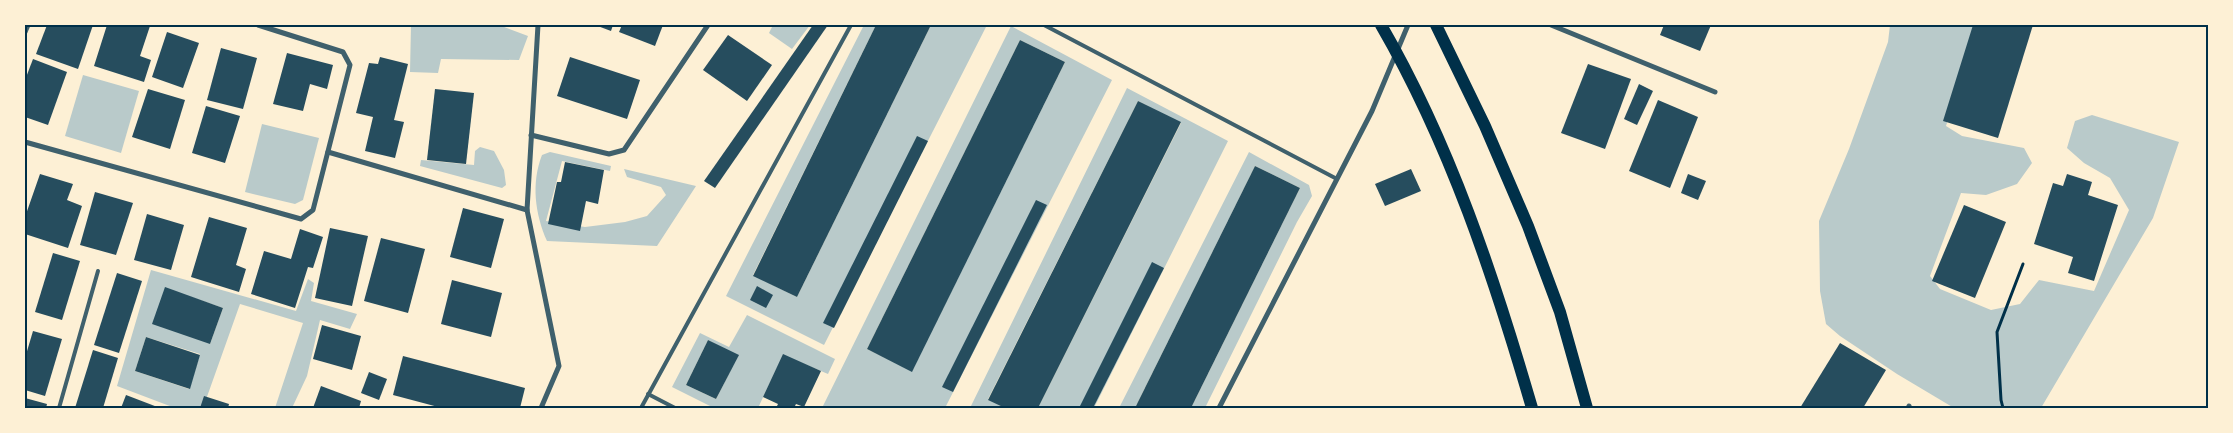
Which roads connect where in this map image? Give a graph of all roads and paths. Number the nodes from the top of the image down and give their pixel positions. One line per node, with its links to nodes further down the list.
1 (28, 25): 11 (street)
2 (258, 25): 16 (street)
3 (538, 25): 14 (street)
4 (708, 25): 14 (street)
5 (851, 25): 21 (lane)
6 (1044, 25): 17 (lane)
7 (1381, 25): 12 (main road)
8 (1408, 25): 12 (street)
9 (1436, 25): 28 (main road)
10 (1551, 25): 13 (street)
11 (25, 32)
12 (1396, 53): 17 (street); 27 (main road)
13 (1715, 92)
14 (531, 135): 18 (street)
15 (25, 142): 16 (street)
16 (328, 152): 18 (street)
17 (1337, 179): 26 (street)
18 (527, 210): 23 (street)
19 (2023, 264): 29 (path)
20 (98, 271): 22 (lane)
21 (648, 394): 24 (lane); 25 (lane)
22 (60, 408)
23 (541, 408)
24 (641, 408)
25 (675, 408)
26 (1219, 408)
27 (1532, 408)
28 (1587, 408)
29 (2003, 408)

